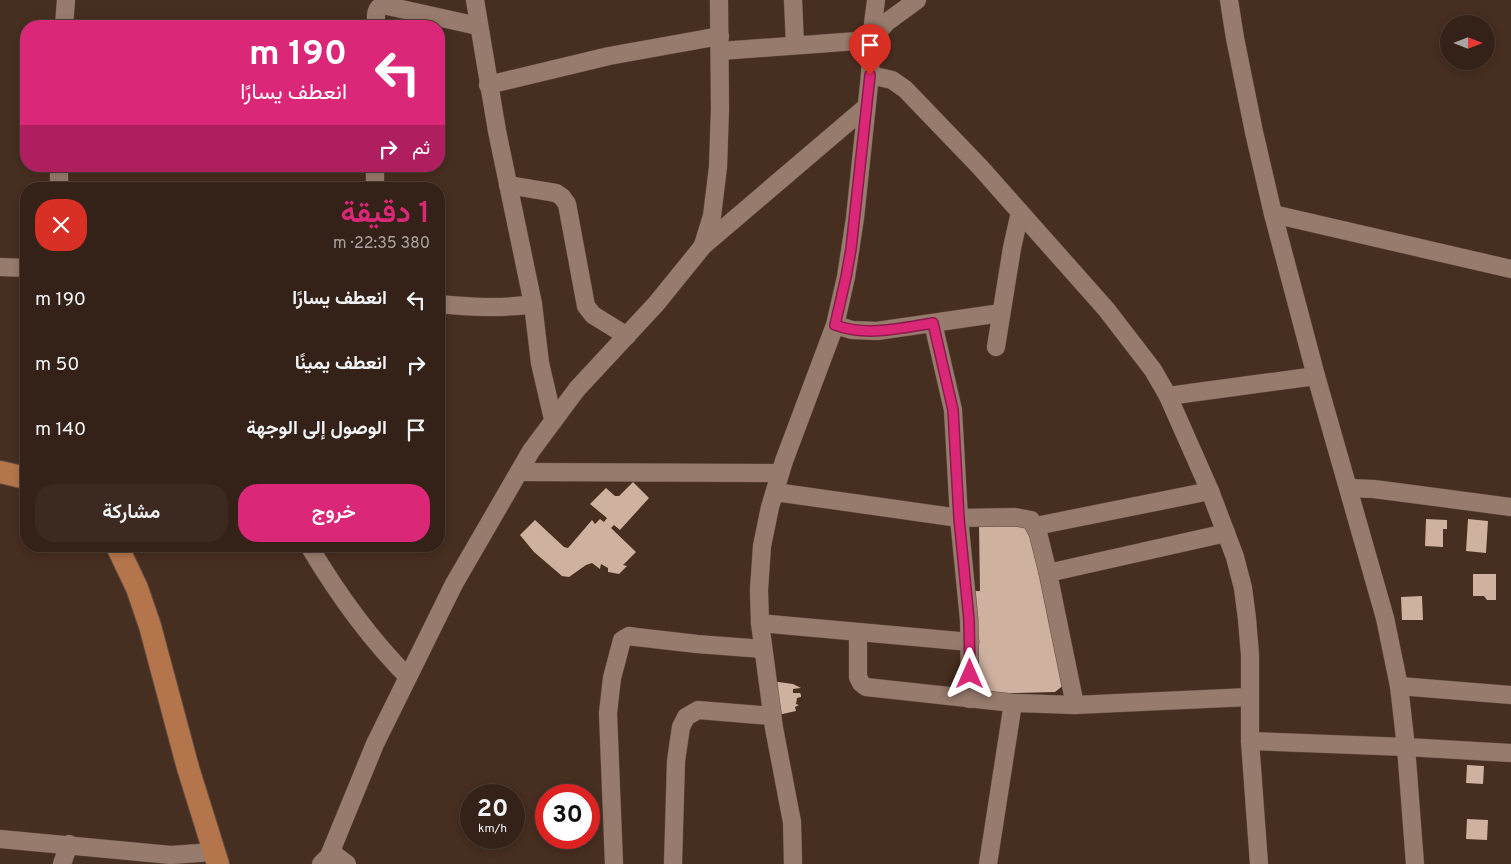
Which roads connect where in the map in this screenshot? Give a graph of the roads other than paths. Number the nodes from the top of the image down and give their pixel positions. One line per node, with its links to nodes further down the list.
1 (66, 0): 8 (street)
2 (475, 0): 10 (street)
3 (719, 0): 12 (street)
4 (793, 0): 13 (street)
5 (876, 0): 11 (street)
6 (917, 0): 11 (street)
7 (1229, 0): 19 (street)
8 (64, 20)
9 (376, 20): 10 (street)
10 (478, 26): 15 (street)
11 (871, 40): 13 (street); 14 (street)
12 (720, 43): 13 (street); 15 (street); 20 (street)
13 (795, 46)
14 (870, 75): 16 (street); 18 (street)
15 (488, 85): 17 (street)
16 (866, 108): 20 (street); 28 (street)
17 (508, 185): 24 (street); 29 (street)
18 (1020, 212): 26 (street); 32 (street)
19 (1273, 214): 23 (street); 31 (street)
20 (703, 246): 29 (street)
21 (0, 267): 22 (street)
22 (20, 268)
23 (1511, 269)
24 (533, 304): 25 (street); 33 (street)
25 (445, 305)
26 (1001, 314): 27 (street); 30 (street)
27 (933, 323): 28 (street); 42 (street)
28 (835, 325): 36 (street)
29 (627, 336): 33 (street)
30 (996, 347)
31 (1316, 376): 32 (street); 38 (street)
32 (1168, 396): 39 (street)
33 (554, 419): 35 (street)
34 (0, 472): 37 (main road)
35 (519, 472): 36 (street); 52 (street)
36 (780, 473): 40 (street)
37 (20, 477)
38 (1348, 488): 41 (street); 53 (street)
39 (1210, 491): 43 (street); 44 (street)
40 (775, 492): 42 (street); 48 (street)
41 (1511, 507)
42 (959, 518): 43 (street); 50 (street)
43 (1036, 526): 47 (street)
44 (1226, 533): 47 (street); 55 (street)
45 (120, 552): 65 (main road)
46 (313, 552): 52 (street)
47 (1048, 573): 58 (street)
48 (760, 623): 49 (street); 51 (street)
49 (858, 633): 50 (street); 56 (street)
50 (970, 642): 56 (street)
51 (763, 649): 59 (street); 69 (street)
52 (408, 677): 66 (street)
53 (1399, 686): 54 (street); 61 (street)
54 (1511, 695)
55 (1249, 697): 58 (street); 60 (street)
56 (970, 699): 57 (street)
57 (1013, 703): 58 (street); 72 (street)
58 (1075, 705)
59 (772, 716): 70 (street); 71 (street)
60 (1250, 742): 61 (street); 73 (street)
61 (1406, 747): 62 (street); 74 (street)
62 (1511, 753)
63 (0, 839): 64 (street)
64 (69, 844): 65 (street); 67 (street)
65 (215, 858)
66 (327, 859): 68 (street)
67 (62, 864)
68 (347, 864)
69 (614, 864)
70 (674, 864)
71 (793, 864)
72 (988, 864)
73 (1259, 864)
74 (1415, 864)

